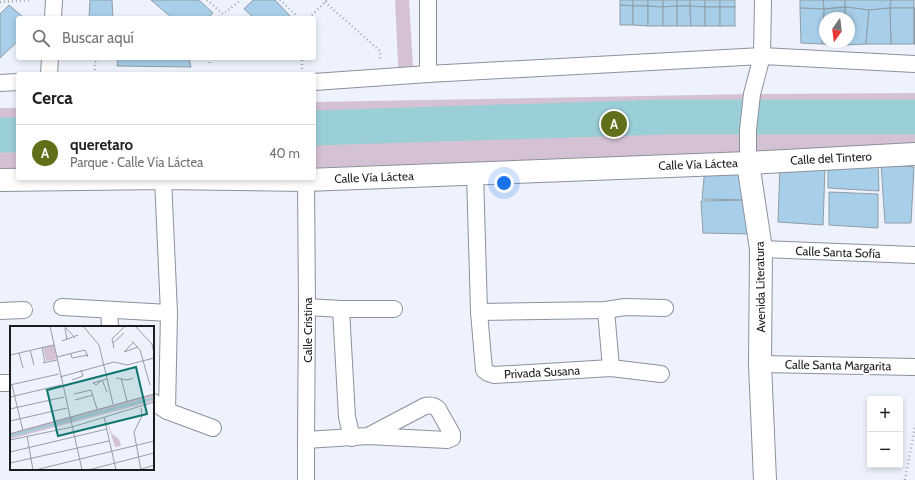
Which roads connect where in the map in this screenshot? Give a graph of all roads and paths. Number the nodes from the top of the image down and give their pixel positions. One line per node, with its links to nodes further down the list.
1 (30, 0): 9 (path)
2 (54, 0): 11 (street)
3 (206, 0): 10 (path)
4 (241, 0): 10 (path)
5 (280, 0): 12 (path)
6 (428, 0): 24 (street)
7 (763, 0): 14 (street, Avenida Literatura)
8 (326, 1): 13 (path); 25 (path)
9 (0, 2)
10 (223, 14)
11 (53, 16)
12 (297, 16)
13 (311, 16)
14 (762, 56): 20 (street); 24 (street); 30 (street, Avenida Literatura)
15 (50, 60): 21 (street)
16 (98, 60): 22 (path)
17 (209, 60): 19 (path)
18 (302, 60): 23 (path)
19 (210, 64)
20 (915, 64)
21 (49, 72)
22 (95, 72)
23 (301, 72)
24 (428, 74): 25 (street)
25 (380, 78): 27 (street)
26 (16, 82): 28 (street)
27 (316, 82)
28 (0, 83)
29 (915, 154): 30 (street, Calle del Tintero)
30 (748, 162): 31 (street, Calle Vía Láctea); 37 (street, Avenida Literatura)
31 (475, 173): 36 (street, Calle Vía Láctea); 48 (street, Privada Susana)
32 (0, 180): 33 (street, Calle Vía Láctea)
33 (16, 180)
34 (163, 180): 49 (street)
35 (306, 180): 40 (street, Calle Cristina)
36 (316, 180)
37 (761, 249): 38 (street, Calle Santa Sofía); 51 (street, Avenida Literatura)
38 (915, 255)
39 (62, 307): 45 (street)
40 (307, 307): 42 (street); 59 (street, Calle Cristina)
41 (665, 308): 46 (street)
42 (341, 309): 43 (street); 59 (street)
43 (394, 309)
44 (24, 310): 47 (street)
45 (109, 310): 49 (street); 50 (street)
46 (606, 310): 48 (street); 53 (street)
47 (0, 311)
48 (479, 312): 53 (street, Privada Susana)
49 (169, 313): 56 (street)
50 (110, 326)
51 (760, 364): 52 (street, Calle Santa Margarita); 61 (street, Avenida Literatura)
52 (915, 367)
53 (611, 368): 54 (street, Privada Susana)
54 (661, 374)
55 (154, 403): 56 (street)
56 (167, 411): 58 (street)
57 (915, 426): 62 (path)
58 (213, 428)
59 (306, 440): 60 (street, Calle Cristina)
60 (306, 480)
61 (765, 480)
62 (905, 480)

